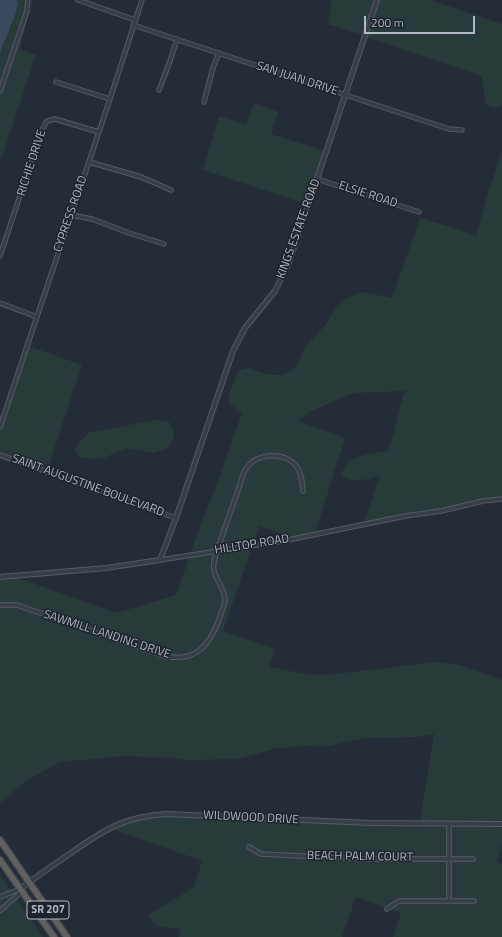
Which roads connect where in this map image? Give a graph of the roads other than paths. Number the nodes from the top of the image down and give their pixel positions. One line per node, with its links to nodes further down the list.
1 (28, 0): 11 (street)
2 (78, 0): 5 (street)
3 (142, 0): 5 (street, CYPRESS ROAD)
4 (377, 0): 12 (street, KINGS ESTATE ROAD)
5 (135, 20): 6 (street, CYPRESS ROAD)
6 (133, 25): 7 (street, SAN JUAN DRIVE); 13 (street, CYPRESS ROAD)
7 (177, 39): 8 (street, SAN JUAN DRIVE); 10 (street)
8 (219, 53): 12 (street, SAN JUAN DRIVE); 14 (street)
9 (56, 82): 13 (street)
10 (159, 90)
11 (0, 91)
12 (345, 94): 15 (street, SAN JUAN DRIVE); 18 (street, KINGS ESTATE ROAD)
13 (110, 99): 16 (street, CYPRESS ROAD)
14 (204, 102)
15 (462, 130)
16 (99, 132): 17 (street, CYPRESS ROAD); 23 (street, RICHIE DRIVE)
17 (88, 162): 19 (street); 21 (street, CYPRESS ROAD)
18 (317, 179): 20 (street, ELSIE ROAD); 30 (street, KINGS ESTATE ROAD)
19 (172, 190)
20 (419, 212)
21 (71, 215): 22 (street); 25 (street, CYPRESS ROAD)
22 (164, 244)
23 (0, 256)
24 (0, 304): 25 (street)
25 (36, 316): 26 (street, CYPRESS ROAD)
26 (0, 427)
27 (0, 455): 30 (street, SAINT AUGUSTINE BOULEVARD)
28 (303, 491): 31 (street, SAWMILL LANDING DRIVE)
29 (502, 499): 31 (street, HILLTOP ROAD)
30 (176, 518): 32 (street, KINGS ESTATE ROAD)
31 (216, 551): 32 (street, HILLTOP ROAD); 34 (street, SAWMILL LANDING DRIVE)
32 (160, 560): 33 (street, HILLTOP ROAD)
33 (0, 577)
34 (0, 605)
35 (449, 824): 36 (street, WILDWOOD DRIVE); 39 (street); 42 (street, WILDWOOD DRIVE)
36 (502, 824)
37 (0, 840): 42 (highway, SR 207)
38 (249, 847): 39 (street, BEACH PALM COURT)
39 (449, 859): 40 (street, BEACH PALM COURT); 45 (street)
40 (473, 859)
41 (0, 860): 43 (highway, SR 207)
42 (29, 882): 43 (street, WILDWOOD DRIVE); 50 (highway, SR 207)
43 (21, 890): 44 (street); 48 (street); 49 (highway, SR 207)
44 (0, 897)
45 (449, 901): 46 (street); 47 (street)
46 (474, 902)
47 (387, 909)
48 (0, 911)
49 (54, 937)
50 (67, 937)

